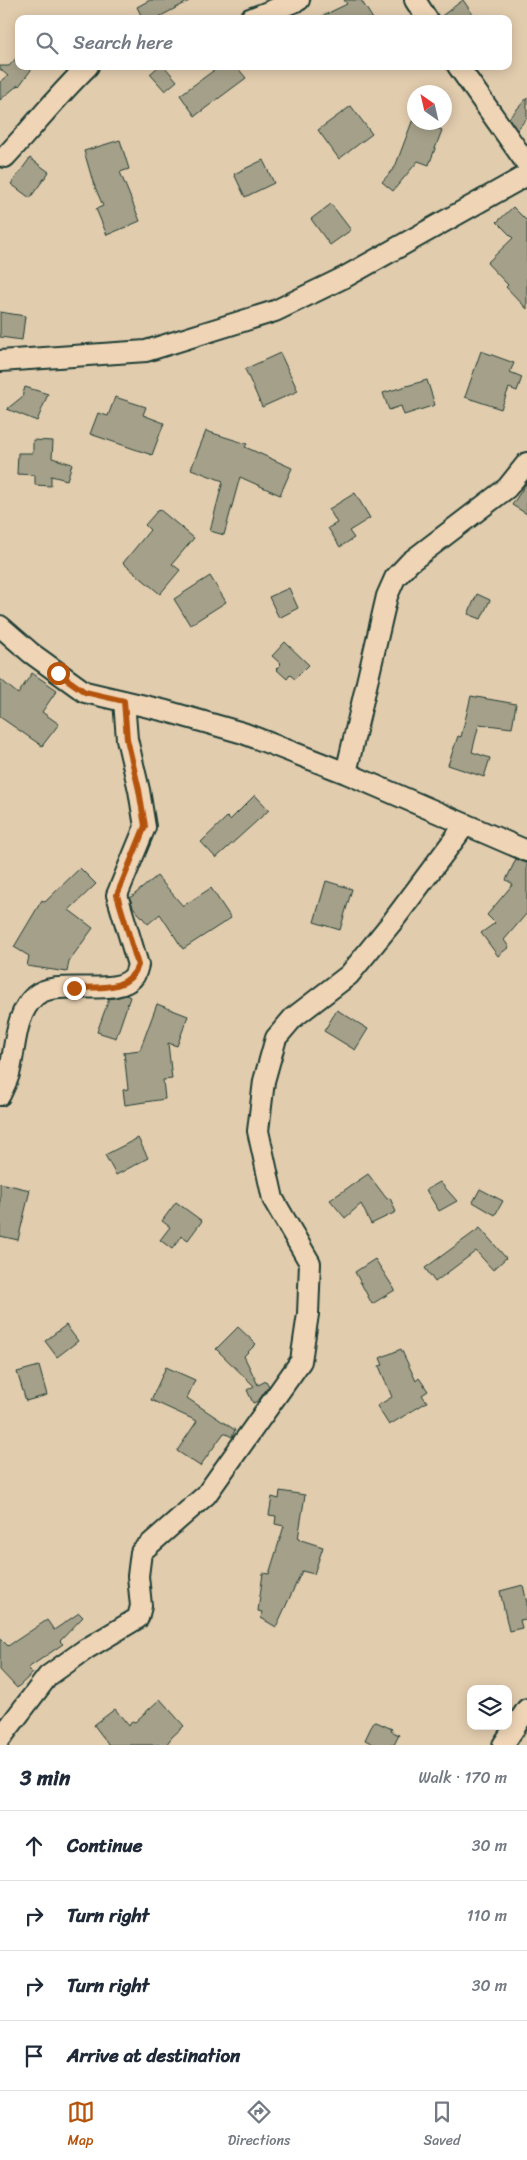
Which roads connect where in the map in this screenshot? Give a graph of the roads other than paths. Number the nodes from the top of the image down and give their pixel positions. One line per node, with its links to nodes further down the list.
1 (299, 0): 3 (street)
2 (415, 0): 4 (street)
3 (260, 15)
4 (424, 15)
5 (84, 70): 7 (street)
6 (461, 70): 8 (street)
7 (4, 157)
8 (527, 164)
9 (527, 175): 10 (street)
10 (0, 361)
11 (527, 463): 14 (street)
12 (0, 626): 13 (street)
13 (124, 701): 14 (street); 17 (street)
14 (346, 773): 15 (street)
15 (465, 825): 16 (street); 19 (street)
16 (527, 851)
17 (0, 1095)
18 (527, 1709): 20 (street)
19 (0, 1739)
20 (503, 1745)

